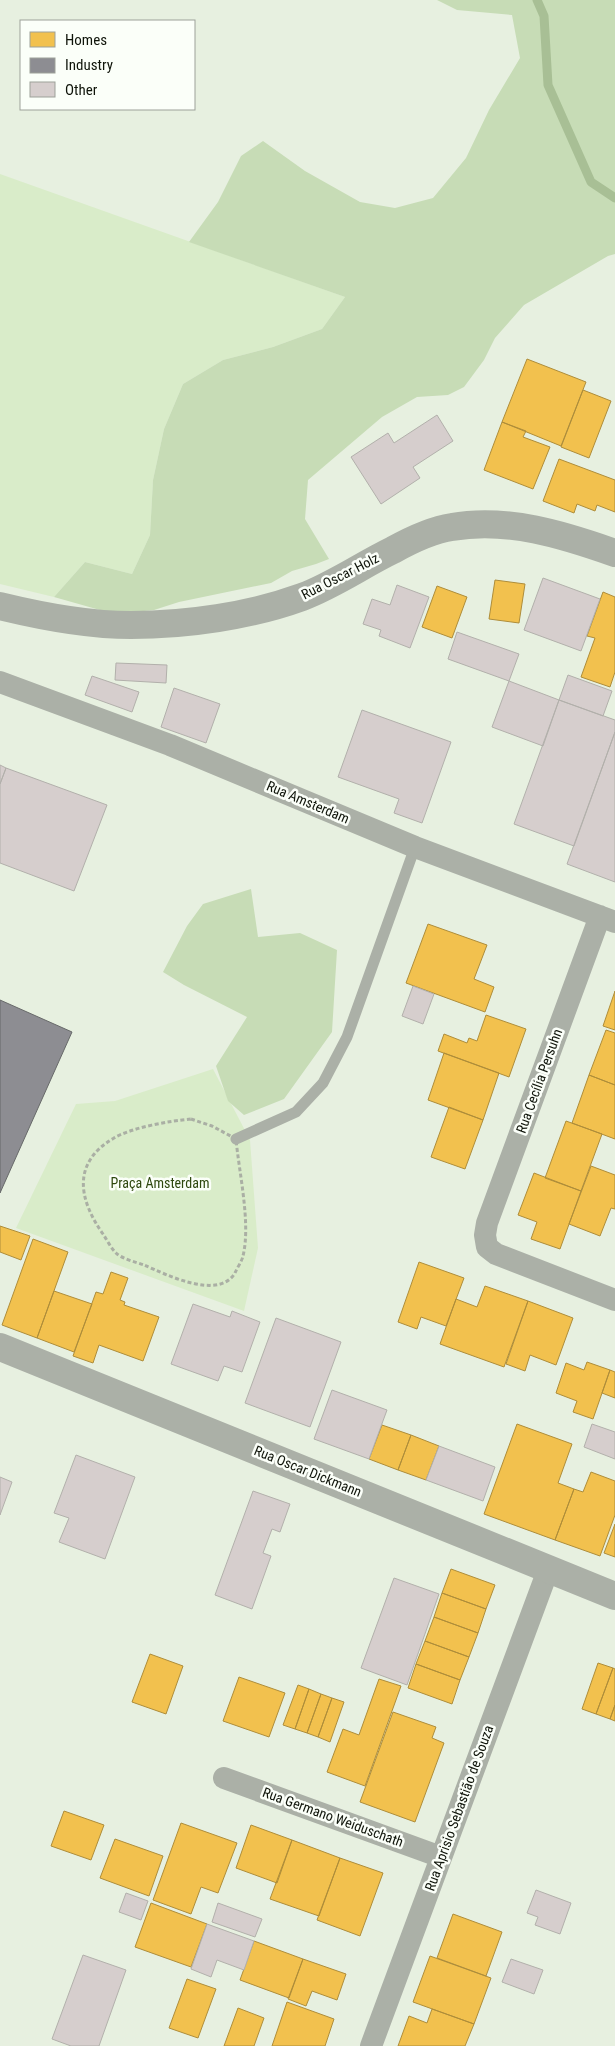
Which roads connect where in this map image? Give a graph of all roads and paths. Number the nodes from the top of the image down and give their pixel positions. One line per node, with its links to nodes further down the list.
1 (615, 553): 2 (street, Rua Oscar Holz)
2 (0, 606)
3 (0, 682): 4 (street, Rua Amsterdam)
4 (415, 847): 5 (street, Rua Amsterdam); 6 (lane)
5 (607, 919): 7 (street, Rua Cecília Persuhn)
6 (236, 1139): 6 (path)
7 (615, 1300)
8 (0, 1347): 9 (street, Rua Oscar Dickmann)
9 (548, 1570): 10 (street, Rua Oscar Dickmann); 12 (street, Rua Aprisio Sebastião de Souza)
10 (615, 1596)
11 (224, 1778): 12 (street, Rua Germano Weiduschath)
12 (441, 1856): 13 (street, Rua Aprisio Sebastião de Souza)
13 (371, 2046)

